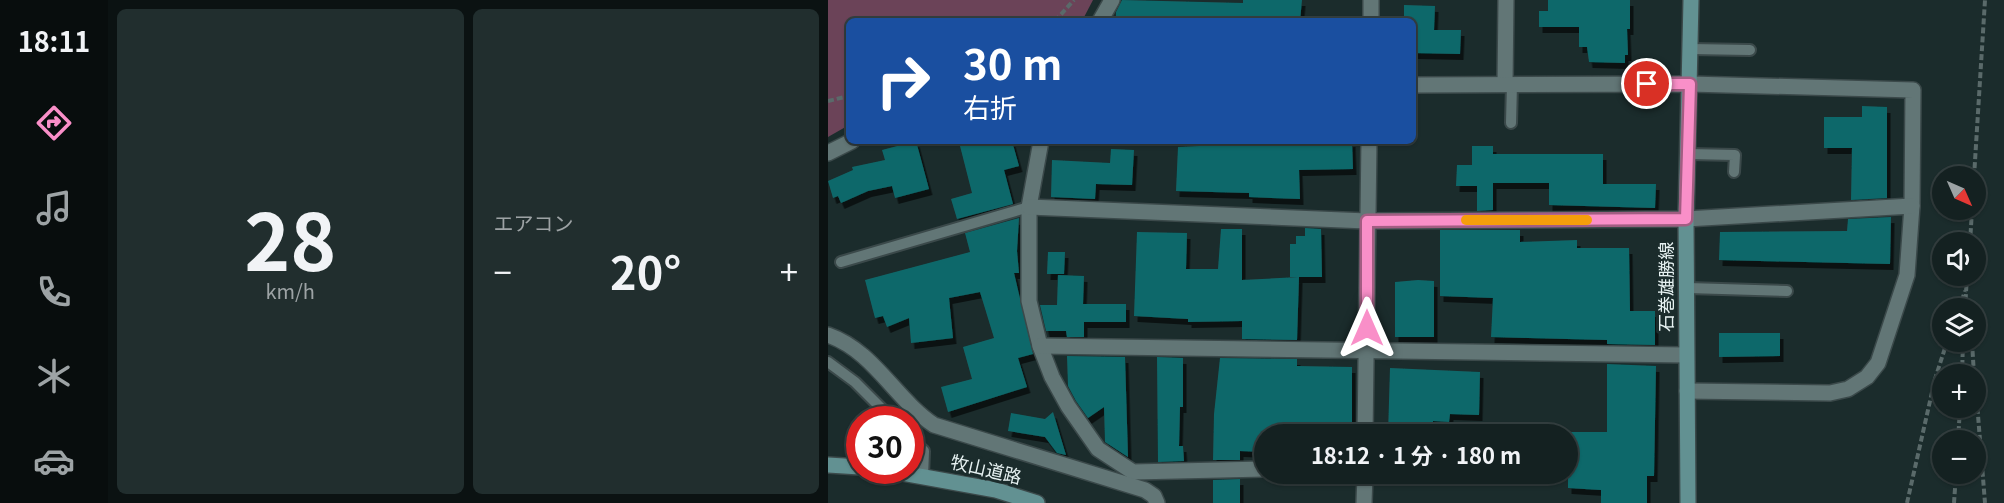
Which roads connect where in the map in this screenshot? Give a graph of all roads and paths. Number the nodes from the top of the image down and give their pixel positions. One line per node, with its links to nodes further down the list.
1 (1074, 0): 7 (path)
2 (1112, 0): 8 (street)
3 (1371, 0): 9 (street)
4 (1506, 0): 12 (street)
5 (1691, 0): 10 (main road, 石巻雄勝線)
6 (1985, 0): 23 (path)
7 (1058, 18)
8 (1103, 18)
9 (1371, 18)
10 (1690, 49): 11 (lane); 13 (main road, 石巻雄勝線)
11 (1750, 50)
12 (1508, 84): 13 (street); 14 (street); 17 (lane)
13 (1690, 84): 22 (main road, 石巻雄勝線); 25 (street)
14 (1416, 85)
15 (846, 97): 16 (path)
16 (828, 101)
17 (1511, 123)
18 (846, 144): 21 (street)
19 (1040, 144): 26 (street)
20 (1369, 144): 28 (street)
21 (828, 153)
22 (1689, 154): 24 (lane); 27 (main road, 石巻雄勝線)
23 (1975, 166)
24 (1734, 172)
25 (1912, 206): 27 (street); 38 (street)
26 (1029, 207): 28 (street); 29 (lane); 33 (street)
27 (1686, 219): 28 (street); 30 (main road, 石巻雄勝線)
28 (1367, 221): 34 (street)
29 (841, 262)
30 (1688, 288): 31 (lane); 36 (main road, 石巻雄勝線)
31 (1787, 291)
32 (828, 335): 49 (street)
33 (1040, 346): 34 (street); 44 (street)
34 (1367, 349): 36 (street); 41 (street)
35 (1944, 352): 52 (path)
36 (1686, 355): 38 (main road, 石巻雄勝線)
37 (828, 362): 39 (lane)
38 (1687, 392): 51 (main road, 石巻雄勝線)
39 (879, 406)
40 (1978, 418): 54 (path)
41 (1365, 424)
42 (828, 465): 43 (main road)
43 (846, 466)
44 (1254, 470)
45 (924, 477): 48 (main road, 牧山道路)
46 (1365, 484): 50 (street)
47 (1955, 484): 53 (path)
48 (1037, 503)
49 (1157, 503)
50 (1364, 503)
51 (1688, 503)
52 (1907, 503)
53 (1954, 503)
54 (1985, 503)

